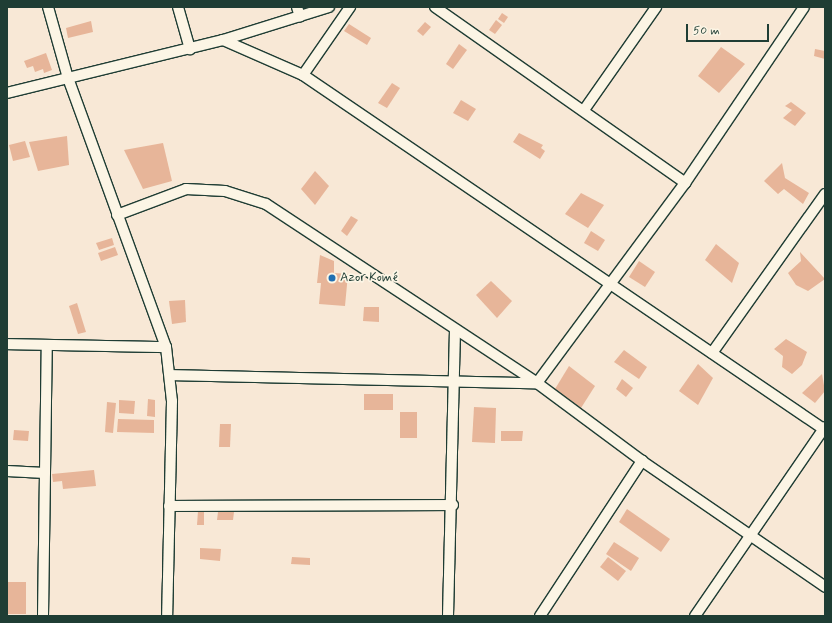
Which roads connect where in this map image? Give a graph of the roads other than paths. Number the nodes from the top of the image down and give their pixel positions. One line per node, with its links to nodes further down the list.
1 (48, 7): 12 (street)
2 (178, 7): 10 (street)
3 (329, 7): 8 (street)
4 (350, 7): 11 (street)
5 (435, 7): 14 (street)
6 (656, 7): 14 (street)
7 (804, 7): 15 (street)
8 (298, 12): 9 (street)
9 (223, 40): 10 (street); 11 (street)
10 (190, 49): 12 (street)
11 (303, 75): 18 (street)
12 (68, 78): 13 (street); 17 (street)
13 (7, 93)
14 (584, 110): 15 (street)
15 (685, 183): 18 (street)
16 (825, 194): 23 (street)
17 (117, 215): 19 (street); 22 (street)
18 (613, 282): 23 (street); 26 (street)
19 (455, 331): 25 (street); 26 (street)
20 (7, 344): 21 (street)
21 (47, 346): 22 (street); 30 (street)
22 (166, 347): 24 (street)
23 (712, 352): 27 (street)
24 (172, 375): 25 (street); 32 (street)
25 (455, 381): 26 (street); 31 (street)
26 (537, 383): 28 (street)
27 (825, 429): 33 (street)
28 (642, 461): 33 (street); 38 (street)
29 (7, 471): 30 (street)
30 (45, 473): 35 (street)
31 (452, 505): 32 (street); 37 (street)
32 (169, 506): 36 (street)
33 (752, 536): 34 (street); 39 (street)
34 (825, 587)
35 (43, 616)
36 (167, 616)
37 (448, 616)
38 (540, 616)
39 (695, 616)

